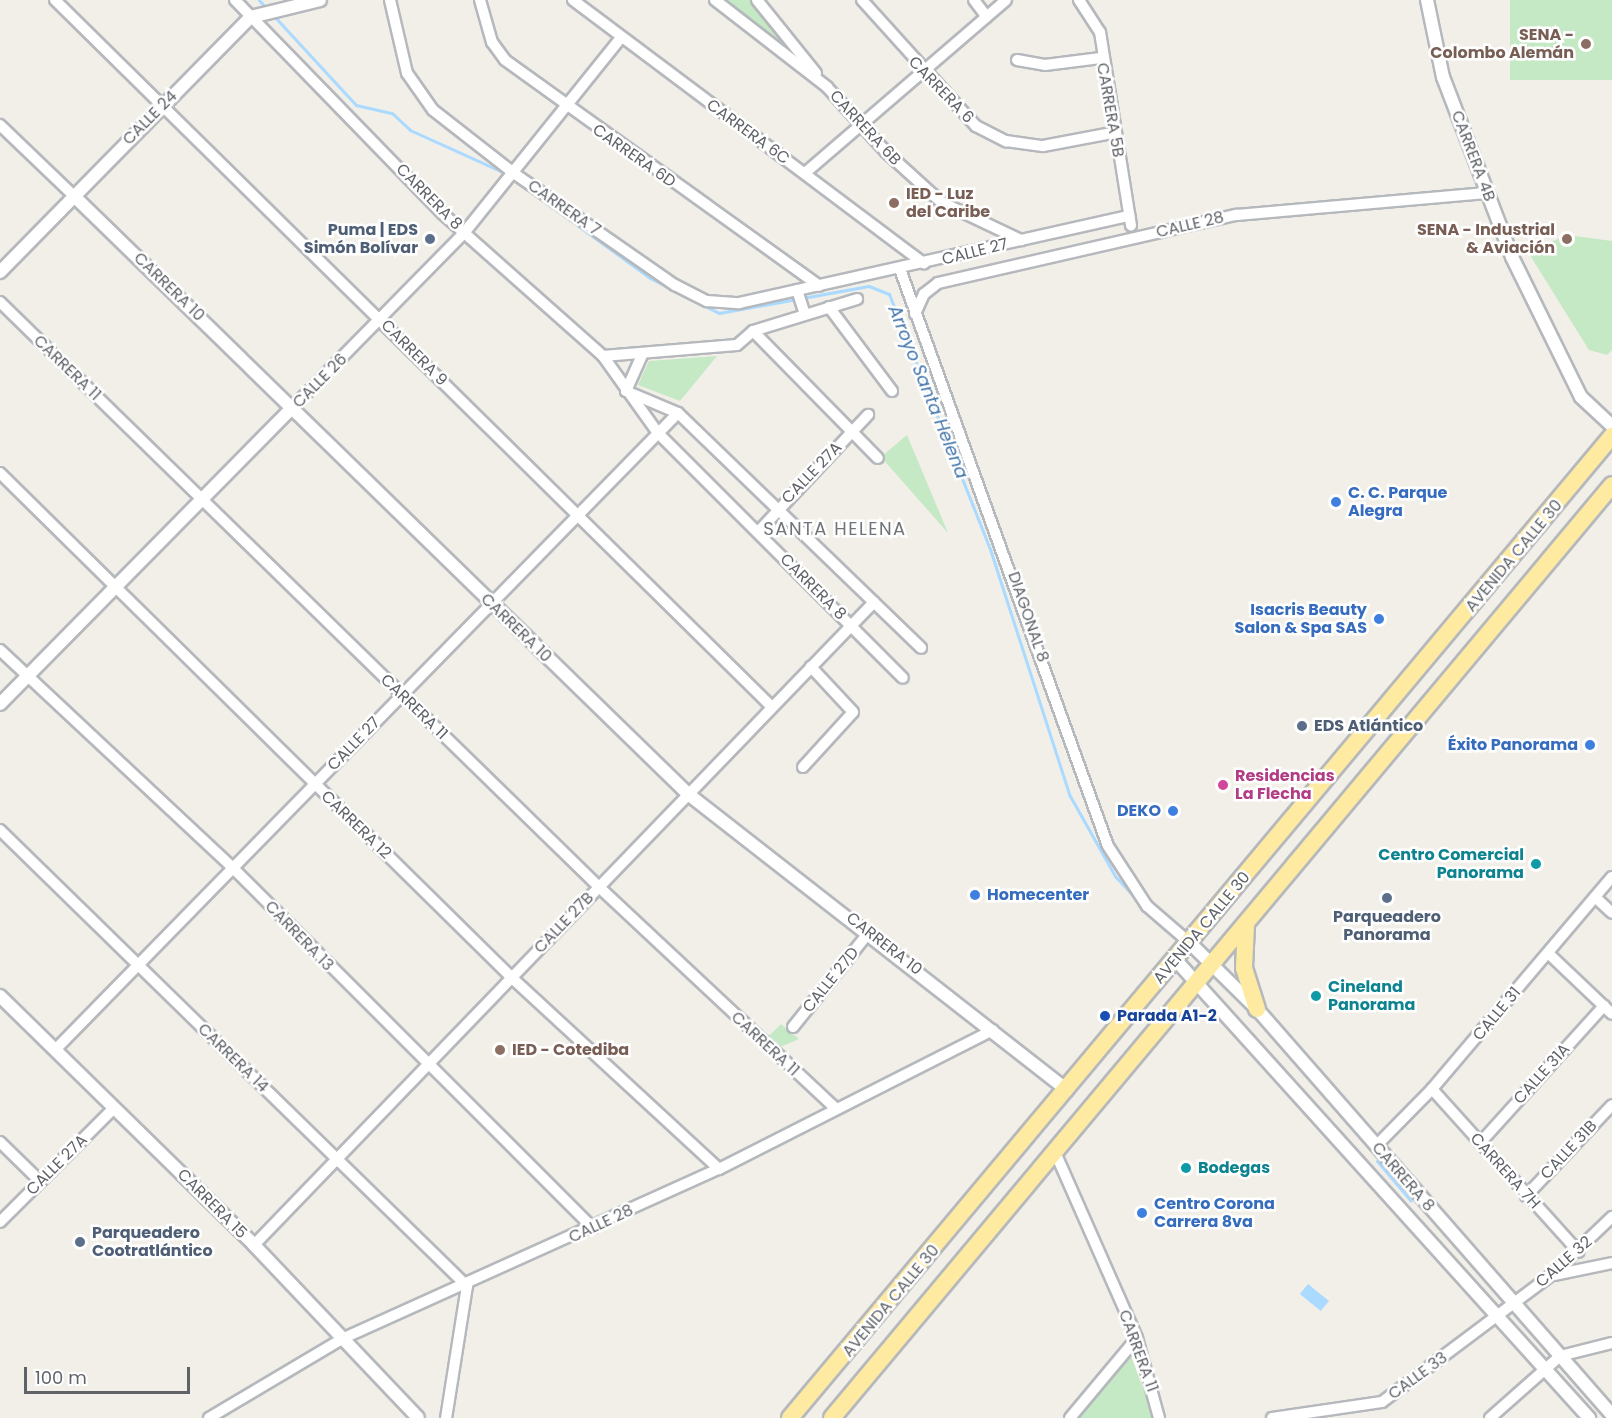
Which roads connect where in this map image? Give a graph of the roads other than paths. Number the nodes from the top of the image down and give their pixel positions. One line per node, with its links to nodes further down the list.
1 (54, 0): 21 (street, CARRERA 9)
2 (235, 0): 14 (street, CARRERA 8)
3 (320, 0): 14 (street)
4 (390, 0): 27 (street, CARRERA 7)
5 (480, 0): 22 (street, CARRERA 6D)
6 (573, 0): 16 (street, CARRERA 6C)
7 (715, 0): 20 (street, CARRERA 6B)
8 (757, 0): 20 (street)
9 (862, 0): 19 (street, CARRERA 6)
10 (974, 0): 15 (street)
11 (1006, 0): 15 (street)
12 (1079, 0): 17 (street, CARRERA 5B)
13 (1427, 0): 28 (street, CARRERA 4B)
14 (251, 17): 21 (street, CALLE 24); 31 (street, CARRERA 8)
15 (987, 17): 19 (street)
16 (619, 40): 22 (street, CALLE 26); 26 (street, CARRERA 6C)
17 (1101, 58): 18 (street); 25 (street, CARRERA 5B)
18 (1017, 60)
19 (923, 73): 23 (street); 25 (street, CARRERA 6)
20 (827, 87): 23 (street, CARRERA 6B)
21 (163, 104): 29 (street, CALLE 24); 43 (street, CARRERA 9)
22 (567, 109): 27 (street, CALLE 26); 36 (street, CARRERA 6D)
23 (861, 124): 26 (street); 32 (street, CARRERA 6B)
24 (0, 125): 29 (street, CARRERA 10)
25 (1112, 133): 30 (street, CARRERA 5B)
26 (805, 173): 33 (street, CARRERA 6C)
27 (515, 174): 31 (street, CALLE 26); 37 (street, CARRERA 7)
28 (1487, 193): 42 (street, CALLE 28); 52 (street, CARRERA 4B)
29 (74, 196): 35 (street, CALLE 24); 49 (street, CARRERA 10)
30 (1130, 221): 32 (street, CALLE 27)
31 (464, 233): 43 (street, CALLE 26); 45 (street, CARRERA 8)
32 (1022, 246): 33 (street, CALLE 27)
33 (924, 264): 34 (street, CALLE 27)
34 (900, 269): 36 (street, CALLE 27); 42 (street, DIAGONAL 8)
35 (0, 272)
36 (819, 286): 37 (street, CARRERA 7)
37 (798, 293): 41 (street)
38 (857, 299): 40 (street)
39 (0, 302): 59 (street, CARRERA 11)
40 (829, 307): 41 (street); 48 (street)
41 (804, 310): 44 (street)
42 (915, 314): 86 (street, DIAGONAL 8)
43 (381, 320): 49 (street, CALLE 26); 61 (street, CARRERA 9)
44 (753, 331): 46 (street); 53 (street)
45 (603, 356): 46 (street); 47 (street, CARRERA 8)
46 (642, 356): 47 (street)
47 (626, 391): 50 (street, CARRERA 8); 54 (street, CARRERA 8)
48 (892, 391)
49 (294, 406): 59 (street, CALLE 26); 65 (street, CARRERA 10)
50 (678, 413): 54 (street, CALLE 27); 60 (street, CARRERA 8)
51 (868, 416): 53 (street, CALLE 27A)
52 (1612, 426)
53 (852, 432): 56 (street); 60 (street, CALLE 27A)
54 (658, 433): 61 (street, CALLE 27); 62 (street, CARRERA 8)
55 (1612, 436): 86 (highway, AVENIDA CALLE 30)
56 (878, 458)
57 (0, 473): 63 (street, CARRERA 12)
58 (1612, 485): 84 (highway, AVENIDA CALLE 30)
59 (202, 500): 63 (street, CALLE 26); 72 (street, CARRERA 11)
60 (780, 506): 62 (street, CALLE 27A); 64 (street, CARRERA 8)
61 (578, 515): 65 (street, CALLE 27); 74 (street, CARRERA 9)
62 (758, 532): 66 (street, CARRERA 8)
63 (115, 585): 70 (street, CALLE 26); 76 (street, CARRERA 12)
64 (874, 602): 66 (street, CALLE 27B); 67 (street, CARRERA 8)
65 (491, 604): 72 (street, CALLE 27); 77 (street, CARRERA 10)
66 (851, 625): 69 (street, CALLE 27B); 71 (street, CARRERA 8)
67 (921, 648)
68 (0, 650): 70 (street, CARRERA 13)
69 (811, 667): 74 (street, CALLE 27B); 75 (street)
70 (27, 676): 73 (street, CALLE 26); 79 (street, CARRERA 13)
71 (903, 678)
72 (402, 695): 76 (street, CALLE 27); 81 (street, CARRERA 11)
73 (0, 704)
74 (772, 707): 77 (street, CALLE 27B)
75 (803, 767)
76 (314, 785): 79 (street, CALLE 27); 91 (street, CARRERA 12)
77 (688, 794): 81 (street, CALLE 27B); 85 (street, CARRERA 10)
78 (0, 830): 89 (street, CARRERA 14)
79 (233, 868): 89 (street, CALLE 27); 99 (street, CARRERA 13)
80 (1612, 877): 82 (street, CALLE 31)
81 (599, 887): 91 (street, CALLE 27B); 103 (street, CARRERA 11)
82 (1595, 897): 83 (street); 87 (street, CALLE 31)
83 (1612, 912)
84 (1246, 924): 90 (highway, AVENIDA CALLE 30); 94 (highway)
85 (869, 932): 96 (street, CALLE 27D); 97 (street, CARRERA 10)
86 (1190, 943): 88 (highway, AVENIDA CALLE 30); 90 (street, CARRERA 8)
87 (1548, 953): 95 (street); 100 (street, CALLE 31)
88 (1174, 958): 92 (street, CARRERA 8); 101 (highway, AVENIDA CALLE 30)
89 (138, 965): 98 (street, CALLE 27); 109 (street, CARRERA 14)
90 (1213, 965): 92 (highway, AVENIDA CALLE 30); 94 (street, CARRERA 8)
91 (511, 977): 99 (street, CALLE 27B); 110 (street, CARRERA 12)
92 (1198, 982): 108 (highway, AVENIDA CALLE 30); 122 (street, CARRERA 8)
93 (0, 996): 98 (street, CARRERA 15)
94 (1257, 1009): 107 (street, CARRERA 8)
95 (1608, 1010): 106 (street, CALLE 31A)
96 (793, 1028)
97 (993, 1030): 101 (street, CARRERA 10); 103 (street, CALLE 28)
98 (55, 1050): 104 (street, CARRERA 15)
99 (426, 1066): 109 (street, CALLE 27B); 115 (street, CARRERA 13)
100 (1432, 1089): 106 (street, CARRERA 7H); 107 (street, CALLE 31)
101 (1067, 1090): 132 (highway, AVENIDA CALLE 30)
102 (1612, 1104): 112 (street, CALLE 31B)
103 (834, 1107): 110 (street, CALLE 28)
104 (114, 1108): 111 (street, CALLE 27A); 116 (street, CARRERA 15)
105 (0, 1142): 111 (street)
106 (1480, 1143): 112 (street, CARRERA 7H)
107 (1376, 1146): 121 (street, CARRERA 8)
108 (1055, 1152): 124 (street, CARRERA 11); 133 (highway, AVENIDA CALLE 30)
109 (337, 1159): 116 (street, CALLE 27B); 120 (street, CARRERA 14)
110 (719, 1169): 115 (street, CALLE 28)
111 (40, 1181): 114 (street, CALLE 27A)
112 (1526, 1196): 117 (street, CARRERA 7H)
113 (1612, 1217): 117 (street, CALLE 32)
114 (0, 1221)
115 (593, 1228): 120 (street, CALLE 28)
116 (254, 1245): 123 (street, CARRERA 15)
117 (1579, 1252): 119 (street, CALLE 32)
118 (1612, 1263): 119 (street)
119 (1551, 1276): 121 (street, CALLE 32)
120 (467, 1286): 123 (street, CALLE 28); 131 (street)
121 (1514, 1304): 122 (street, CALLE 33); 126 (street, CARRERA 8)
122 (1500, 1315): 127 (street, CARRERA 8); 136 (street, CALLE 33)
123 (344, 1338): 129 (street, CALLE 28); 130 (street, CARRERA 15)
124 (1137, 1338): 134 (street); 135 (street, CARRERA 11)
125 (1612, 1343): 126 (street)
126 (1560, 1356): 127 (street); 128 (street, CARRERA 8)
127 (1545, 1369): 137 (street); 138 (street, CARRERA 8)
128 (1612, 1415)
129 (209, 1418)
130 (418, 1418)
131 (446, 1418)
132 (790, 1418)
133 (832, 1418)
134 (1071, 1418)
135 (1159, 1418)
136 (1272, 1418)
137 (1490, 1418)
138 (1589, 1418)

